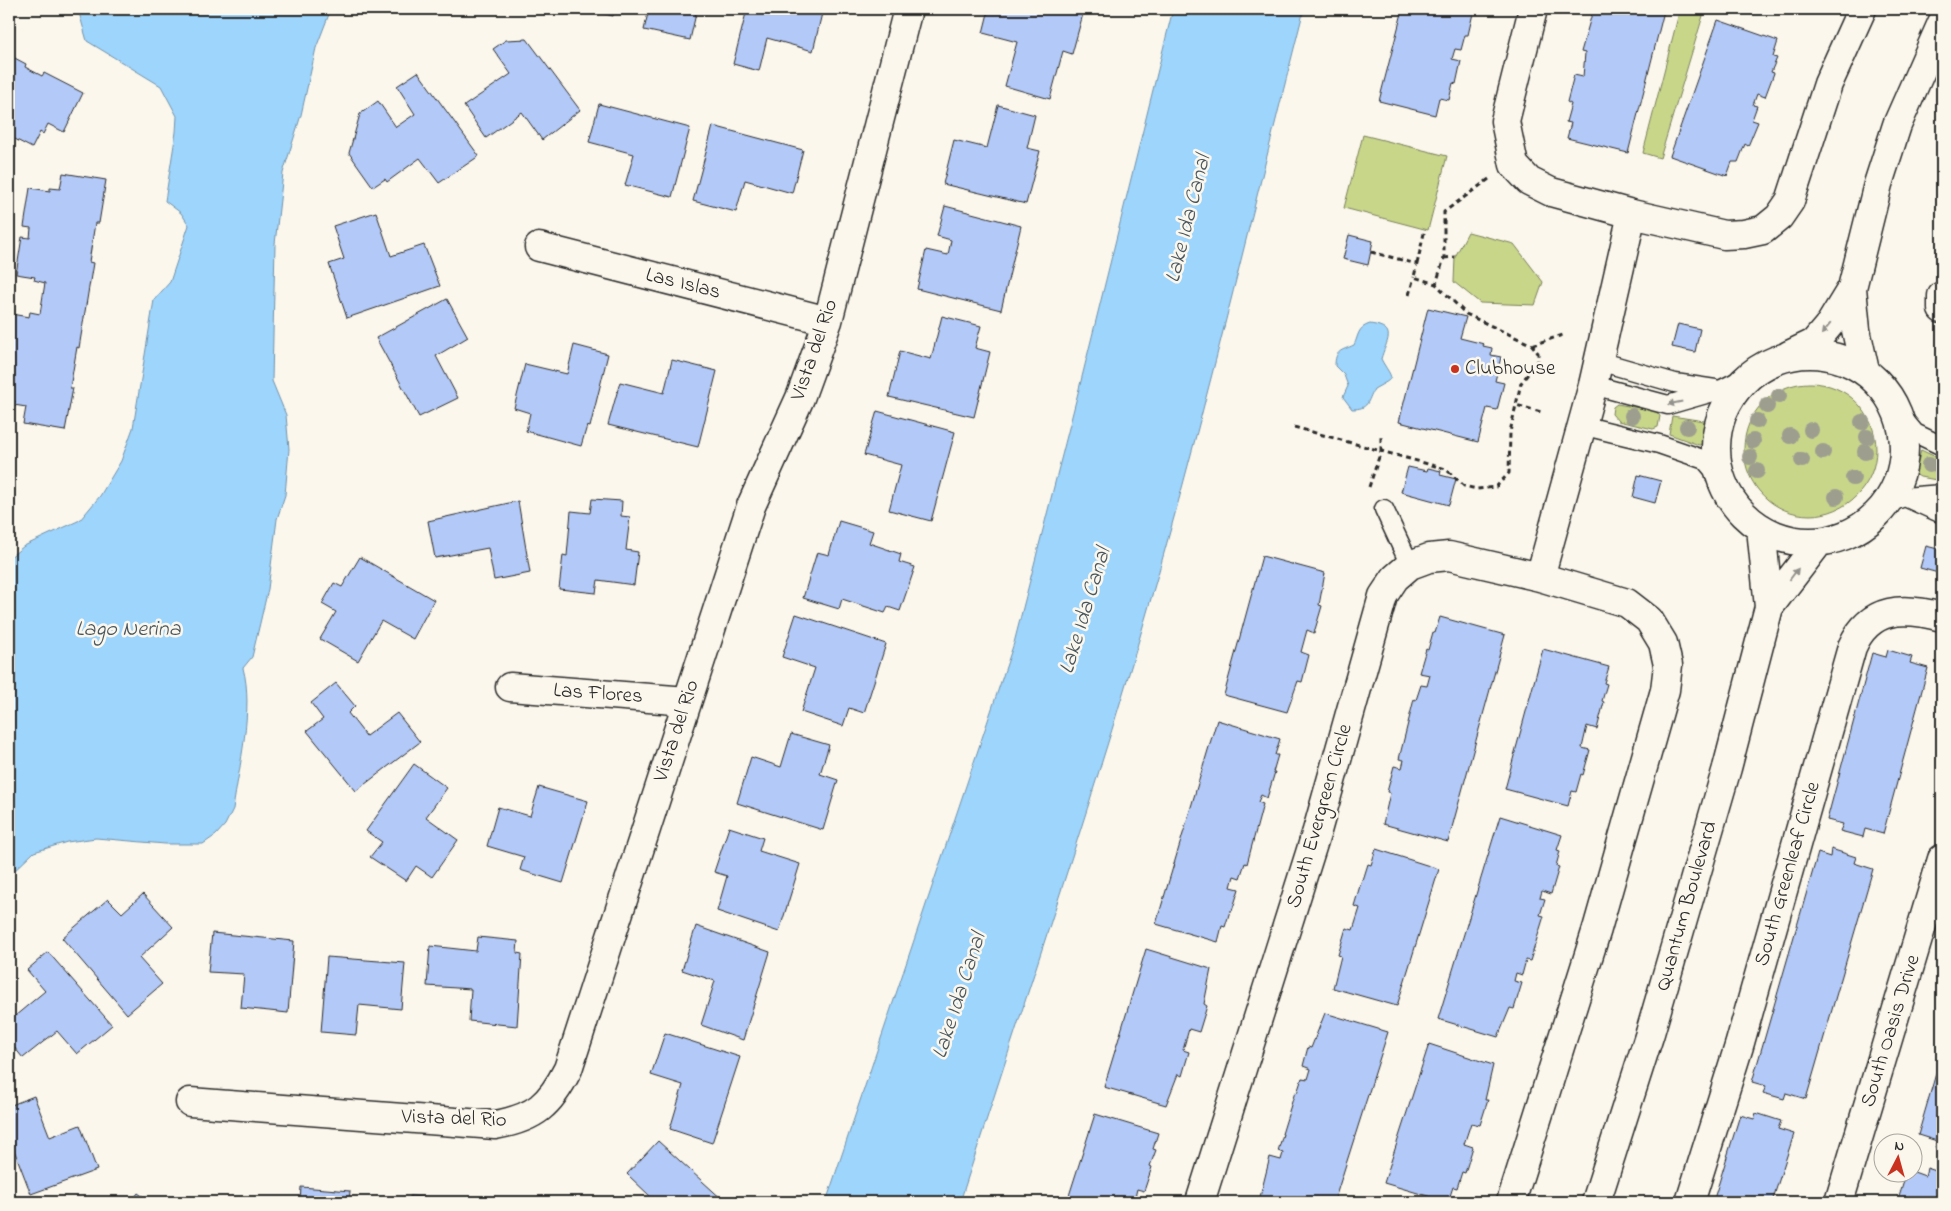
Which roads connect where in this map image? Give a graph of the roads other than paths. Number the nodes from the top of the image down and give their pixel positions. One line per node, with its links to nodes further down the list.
1 (908, 9): 10 (street, Vista del Rio)
2 (1534, 9): 5 (street)
3 (1862, 9): 5 (street)
4 (1942, 23): 7 (street)
5 (1632, 214): 13 (street)
6 (539, 246): 10 (street, Las Islas)
7 (1852, 288): 11 (street, one-way to 11); 12 (street)
8 (1942, 296): 9 (street)
9 (1942, 310)
10 (828, 321): 31 (street, Vista del Rio)
11 (1786, 357): 12 (street); 14 (street)
12 (1865, 372): 16 (street)
13 (1596, 373): 15 (lane); 15 (lane, one-way to 13); 17 (street)
14 (1750, 375): 15 (lane); 19 (street)
15 (1720, 390)
16 (1900, 415): 18 (lane); 21 (street)
17 (1581, 426): 19 (lane); 27 (street)
18 (1942, 446)
19 (1721, 479): 24 (street)
20 (1942, 494): 21 (lane)
21 (1895, 501): 23 (lane); 25 (street)
22 (1384, 509): 26 (lane)
23 (1942, 514)
24 (1761, 528): 25 (street); 28 (street, Quantum Boulevard)
25 (1819, 542): 28 (street, Quantum Boulevard, one-way to 25)
26 (1410, 565): 27 (street, South Evergreen Circle); 34 (street, South Evergreen Circle)
27 (1540, 577): 35 (street, South Evergreen Circle)
28 (1769, 608): 36 (street, Quantum Boulevard)
29 (1942, 617): 37 (street, South Greenleaf Circle)
30 (510, 688): 31 (street, Las Flores)
31 (687, 701): 33 (street, Vista del Rio)
32 (1942, 859): 38 (street, South Oasis Drive)
33 (190, 1102)
34 (1200, 1202)
35 (1511, 1202)
36 (1596, 1202)
37 (1690, 1202)
38 (1839, 1202)

